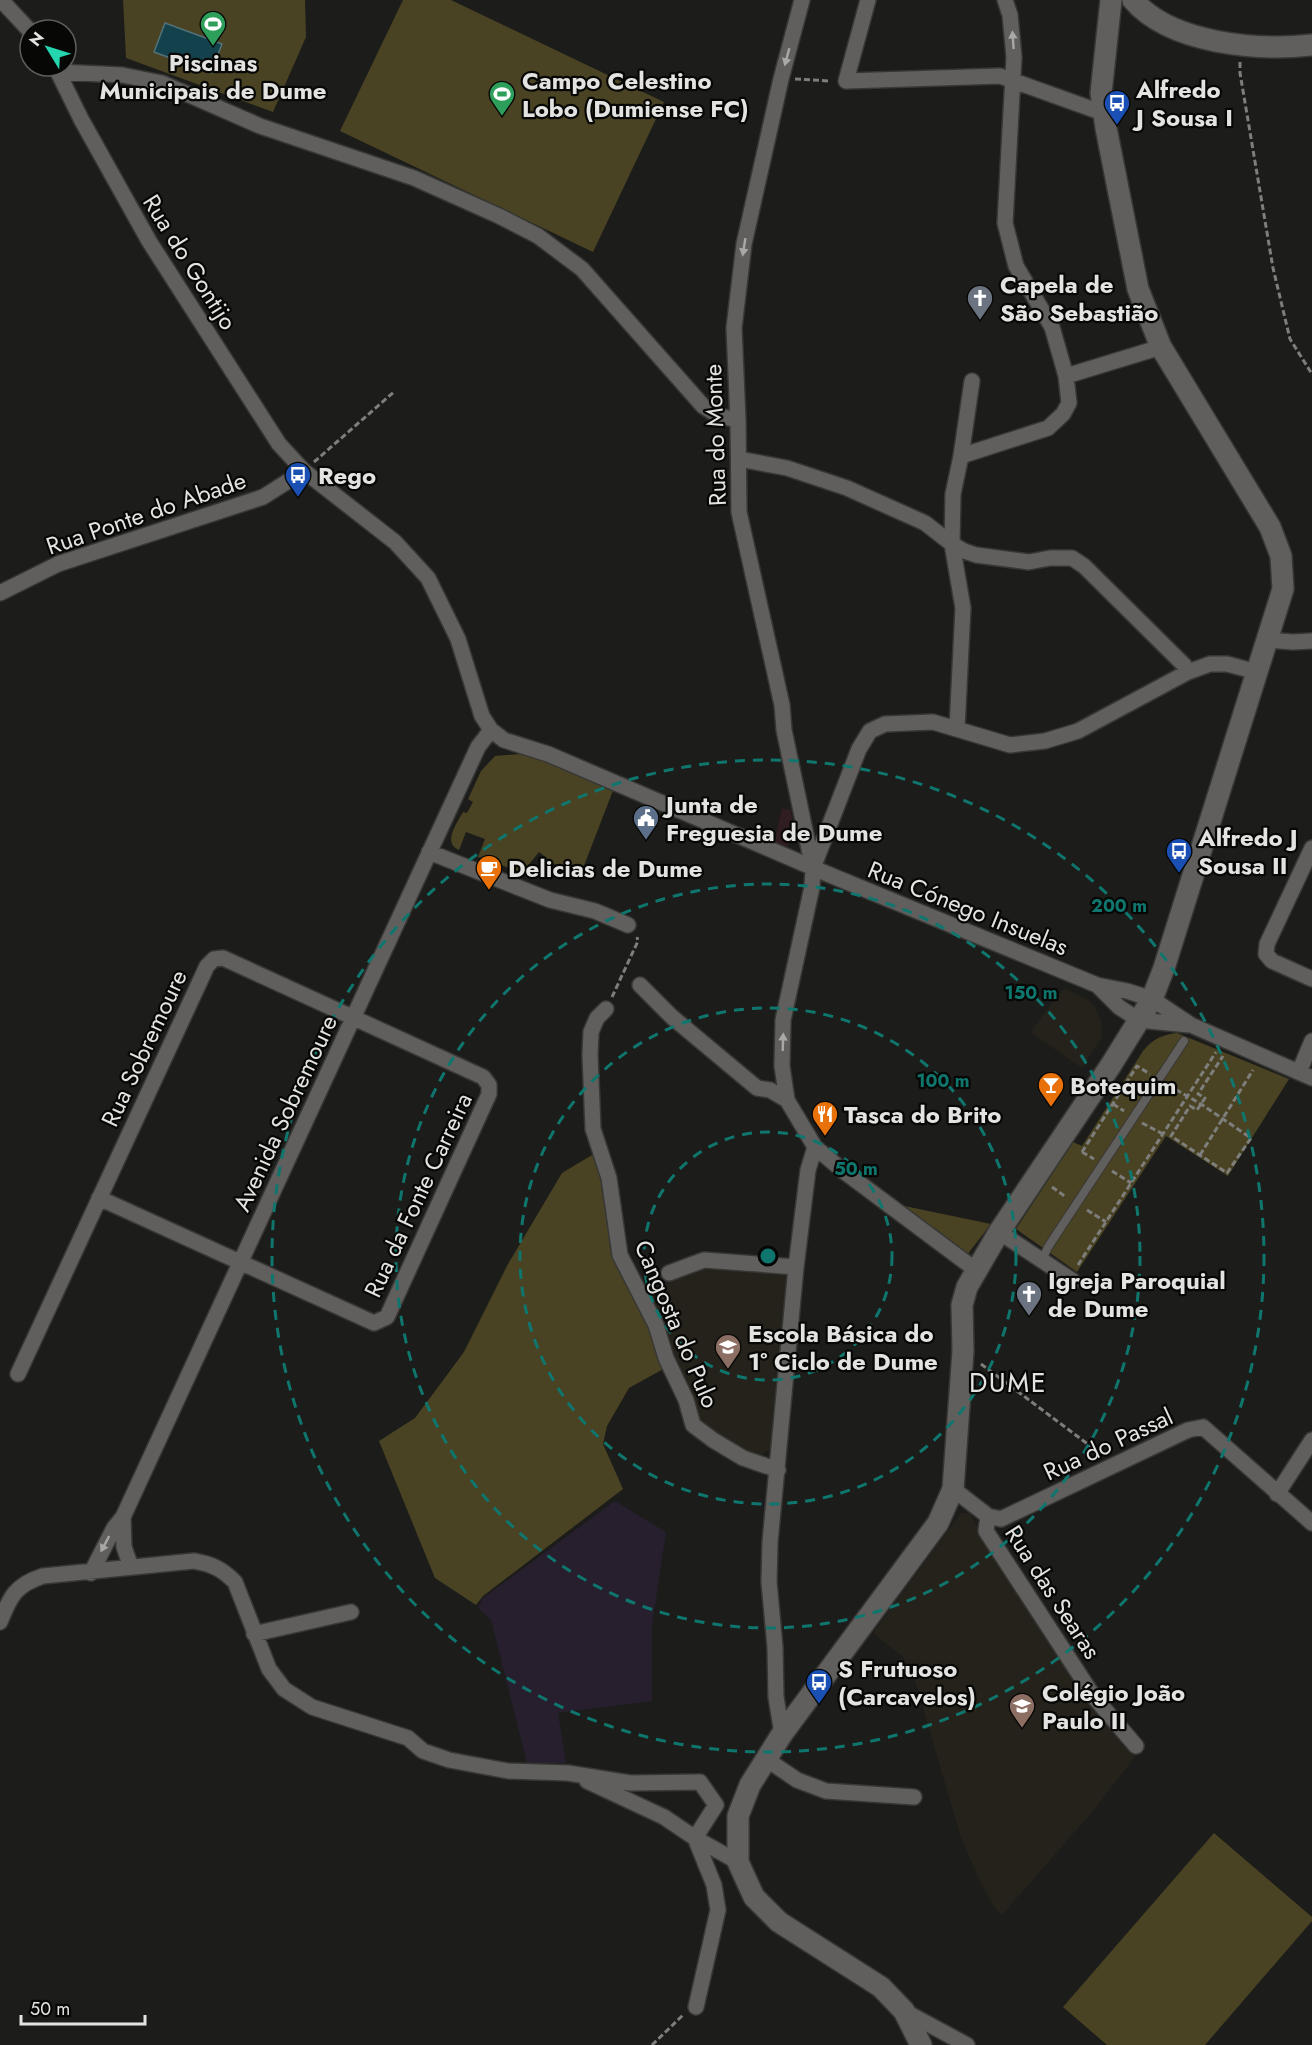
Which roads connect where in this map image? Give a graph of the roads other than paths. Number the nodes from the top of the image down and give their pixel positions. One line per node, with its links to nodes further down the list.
1 (802, 0): 17 (street, Rua do Monte, one-way to 17)
2 (868, 0): 12 (street)
3 (1005, 0): 12 (street, one-way to 3)
4 (1112, 0): 8 (street)
5 (3, 6): 7 (street)
6 (1138, 6): 8 (street); 9 (street)
7 (18, 20)
8 (1109, 22): 13 (street)
9 (1312, 45)
10 (78, 71): 17 (street)
11 (61, 78): 20 (street, Rua do Gontijo)
12 (1013, 81): 13 (street); 15 (street)
13 (1103, 113): 14 (street)
14 (1161, 347): 15 (street); 23 (street)
15 (1066, 376): 18 (street)
16 (972, 381): 18 (street)
17 (738, 420): 19 (street, Rua do Monte)
18 (961, 456): 21 (street)
19 (739, 459): 21 (street); 31 (street, Rua do Monte)
20 (304, 471): 22 (street, Rua Ponte do Abade); 28 (street, Rua do Gontijo)
21 (952, 544): 25 (street); 27 (street)
22 (0, 593)
23 (1268, 640): 24 (street); 26 (street)
24 (1312, 641)
25 (1188, 672): 26 (street); 27 (street)
26 (1257, 672): 36 (street)
27 (957, 728): 31 (street)
28 (491, 730): 30 (street, Avenida Sobremoure); 31 (street, Rua Cónego Insuelas)
29 (1312, 848): 33 (street)
30 (429, 852): 32 (street); 38 (street, Avenida Sobremoure)
31 (813, 867): 34 (street, Rua Cónego Insuelas); 44 (street, one-way to 31)
32 (628, 925)
33 (1312, 979)
34 (1097, 985): 36 (street, Rua Cónego Insuelas); 39 (street, Rua Cónego Insuelas)
35 (640, 986): 44 (street)
36 (1152, 999): 39 (street); 40 (street, Rua Cónego Insuelas)
37 (606, 1009): 56 (street, Cangosta do Pulo)
38 (353, 1018): 46 (street, Rua Sobremoure); 49 (street, Avenida Sobremoure); 49 (street, Rua da Fonte Carreira)
39 (1139, 1020): 40 (street); 47 (street)
40 (1191, 1025): 43 (street)
41 (1184, 1041): 48 (lane)
42 (1312, 1041): 43 (street)
43 (1306, 1075)
44 (787, 1100): 45 (street)
45 (814, 1147): 50 (street); 51 (street)
46 (99, 1198): 49 (street); 54 (street, Rua Sobremoure)
47 (999, 1232): 48 (street); 51 (street)
48 (1042, 1260): 53 (street)
49 (241, 1263): 60 (street, Avenida Sobremoure)
50 (796, 1267): 52 (street); 56 (street)
51 (976, 1270): 57 (street)
52 (669, 1274)
53 (1073, 1281)
54 (18, 1374)
55 (1312, 1440): 58 (street)
56 (778, 1470): 67 (street)
57 (953, 1489): 59 (street); 67 (street)
58 (1277, 1494): 59 (street, Rua do Passal); 61 (street)
59 (988, 1516): 68 (street, Rua das Searas)
60 (123, 1517): 62 (street, Avenida Sobremoure); 63 (street, Avenida Sobremoure, one-way to 63)
61 (1312, 1523)
62 (130, 1567): 63 (street); 66 (street)
63 (91, 1573): 65 (street)
64 (351, 1612): 66 (street)
65 (1, 1620)
66 (254, 1634): 70 (street)
67 (782, 1734): 69 (street)
68 (1136, 1746)
69 (766, 1759): 71 (street); 73 (street)
70 (568, 1773): 72 (street); 72 (street)
71 (915, 1797)
72 (695, 1838): 73 (street); 74 (street)
73 (738, 1862): 75 (street)
74 (696, 2007)
75 (904, 2011): 76 (street); 77 (street)
76 (921, 2045)
77 (967, 2045)

